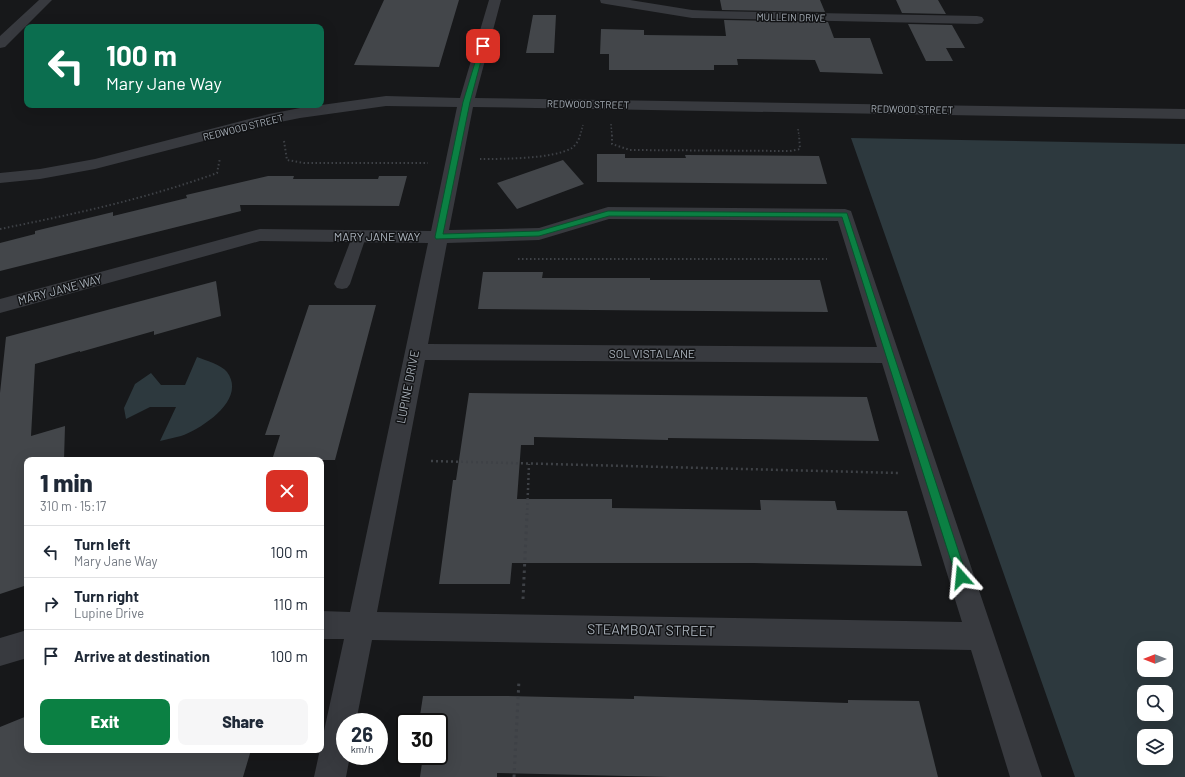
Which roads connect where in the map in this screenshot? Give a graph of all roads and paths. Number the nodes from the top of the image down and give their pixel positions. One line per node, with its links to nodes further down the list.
1 (46, 0): 8 (street)
2 (495, 0): 9 (street, LUPINE DRIVE)
3 (606, 0): 4 (street, MULLEIN DRIVE)
4 (664, 5): 6 (street, MULLEIN DRIVE)
5 (864, 5): 6 (street)
6 (870, 18): 7 (street, MULLEIN DRIVE)
7 (977, 20)
8 (0, 44)
9 (466, 102): 10 (street, REDWOOD STREET); 18 (street, REDWOOD STREET); 21 (street, LUPINE DRIVE)
10 (1185, 114)
11 (583, 123): 16 (path)
12 (611, 124): 13 (path)
13 (797, 127)
14 (284, 141): 17 (path)
15 (220, 158): 19 (path)
16 (480, 159)
17 (431, 163)
18 (0, 178)
19 (0, 228)
20 (359, 237): 21 (street, MARY JANE WAY); 24 (lane); 25 (street, MARY JANE WAY)
21 (439, 237): 26 (street, LUPINE DRIVE); 27 (street, MARY JANE WAY)
22 (511, 259): 23 (path)
23 (827, 259)
24 (342, 284)
25 (0, 306)
26 (415, 352): 27 (street, SOL VISTA LANE); 33 (street, LUPINE DRIVE)
27 (889, 355): 30 (street, MARY JANE WAY)
28 (431, 461): 29 (path)
29 (529, 464): 30 (path); 31 (path)
30 (928, 474): 34 (street, MARY JANE WAY)
31 (523, 600)
32 (324, 625): 33 (street, STEAMBOAT STREET)
33 (360, 625): 34 (street, STEAMBOAT STREET); 38 (street, LUPINE DRIVE)
34 (980, 636): 40 (street, MARY JANE WAY)
35 (24, 645): 36 (street)
36 (0, 652)
37 (519, 680): 39 (path)
38 (330, 777)
39 (514, 777)
40 (1026, 777)

